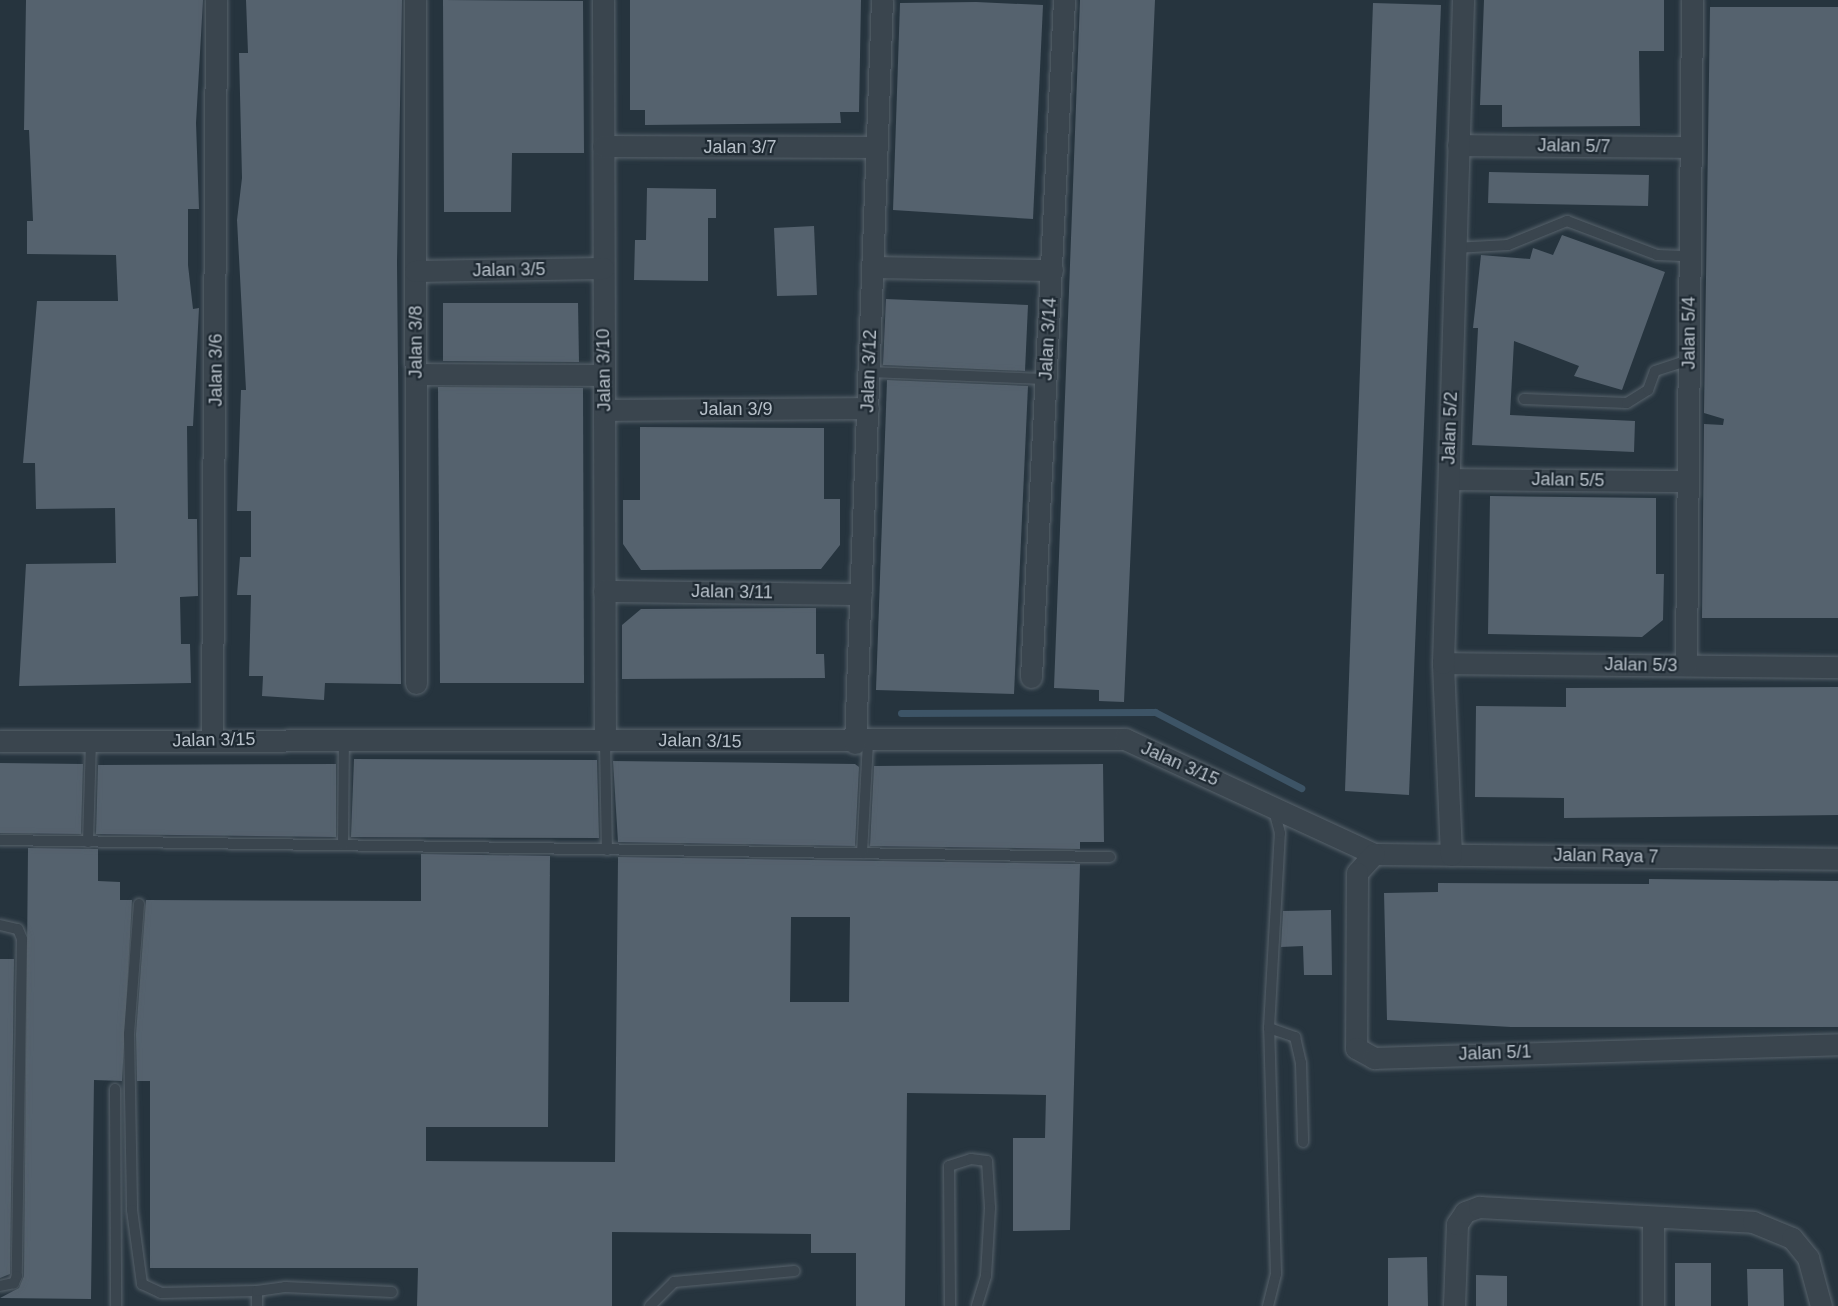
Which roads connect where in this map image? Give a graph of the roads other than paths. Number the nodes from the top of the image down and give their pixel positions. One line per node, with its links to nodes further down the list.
1 (216, 0): 35 (street, Jalan 3/6)
2 (415, 0): 17 (street, Jalan 3/8)
3 (603, 0): 9 (street, Jalan 3/10)
4 (882, 0): 10 (street, Jalan 3/12)
5 (1064, 0): 16 (street, Jalan 3/14)
6 (1462, 0): 8 (street, Jalan 5/2)
7 (1692, 0): 11 (street, Jalan 5/4)
8 (1458, 145): 11 (street, Jalan 5/7); 12 (street, Jalan 5/2)
9 (603, 146): 10 (street, Jalan 3/7); 15 (street, Jalan 3/10)
10 (877, 147): 14 (street, Jalan 3/12)
11 (1691, 147): 13 (street, Jalan 5/4)
12 (1455, 248): 13 (lane); 26 (street, Jalan 5/2)
13 (1690, 256): 18 (street, Jalan 5/4)
14 (873, 267): 16 (street); 19 (street, Jalan 3/12)
15 (603, 268): 17 (street, Jalan 3/5); 21 (street, Jalan 3/10)
16 (1052, 270): 22 (street, Jalan 3/14)
17 (415, 272): 20 (street, Jalan 3/8)
18 (1689, 360): 23 (lane); 27 (street, Jalan 5/4)
19 (868, 372): 22 (lane); 24 (street, Jalan 3/12)
20 (416, 374): 21 (street); 34 (street, Jalan 3/8)
21 (604, 375): 25 (street, Jalan 3/10)
22 (1046, 379): 33 (street, Jalan 3/14)
23 (1524, 399)
24 (868, 408): 25 (street, Jalan 3/9); 29 (street, Jalan 3/12)
25 (605, 410): 28 (street, Jalan 3/10)
26 (1449, 479): 27 (street, Jalan 5/5); 30 (street, Jalan 5/2)
27 (1688, 481): 31 (street, Jalan 5/4)
28 (604, 591): 29 (street, Jalan 3/11); 37 (street, Jalan 3/10)
29 (861, 594): 40 (street, Jalan 3/12)
30 (1443, 663): 31 (street, Jalan 5/3); 48 (street, Jalan 5/2)
31 (1686, 665): 32 (street, Jalan 5/3)
32 (1838, 667)
33 (1031, 677)
34 (416, 683)
35 (212, 739): 36 (street, Jalan 3/15); 39 (street, Jalan 3/15)
36 (344, 739): 37 (street, Jalan 3/15); 44 (lane)
37 (605, 740): 40 (street, Jalan 3/15); 45 (lane)
38 (0, 741): 39 (street, Jalan 3/15)
39 (91, 741): 43 (lane)
40 (861, 742): 41 (street, Jalan 3/15); 46 (lane)
41 (1273, 807): 47 (street, Jalan 3/15); 53 (lane)
42 (0, 840): 43 (lane)
43 (88, 842): 44 (lane)
44 (342, 845): 45 (lane)
45 (607, 850): 46 (lane)
46 (862, 853): 49 (lane)
47 (1374, 854): 48 (street, Jalan Raya 7); 54 (street, Jalan 5/1)
48 (1451, 855): 50 (street, Jalan Raya 7)
49 (1110, 856)
50 (1838, 858)
51 (140, 904): 60 (lane)
52 (0, 926): 59 (lane)
53 (1269, 1028): 56 (lane); 67 (lane)
54 (1838, 1044)
55 (115, 1089): 62 (lane)
56 (1303, 1142)
57 (1653, 1217): 68 (street); 69 (street); 70 (street)
58 (795, 1271): 64 (lane)
59 (0, 1286)
60 (257, 1291): 61 (lane); 63 (lane)
61 (392, 1292)
62 (116, 1306)
63 (257, 1306)
64 (650, 1306)
65 (950, 1306): 66 (lane)
66 (977, 1306)
67 (1268, 1306)
68 (1454, 1306)
69 (1653, 1306)
70 (1821, 1306)

